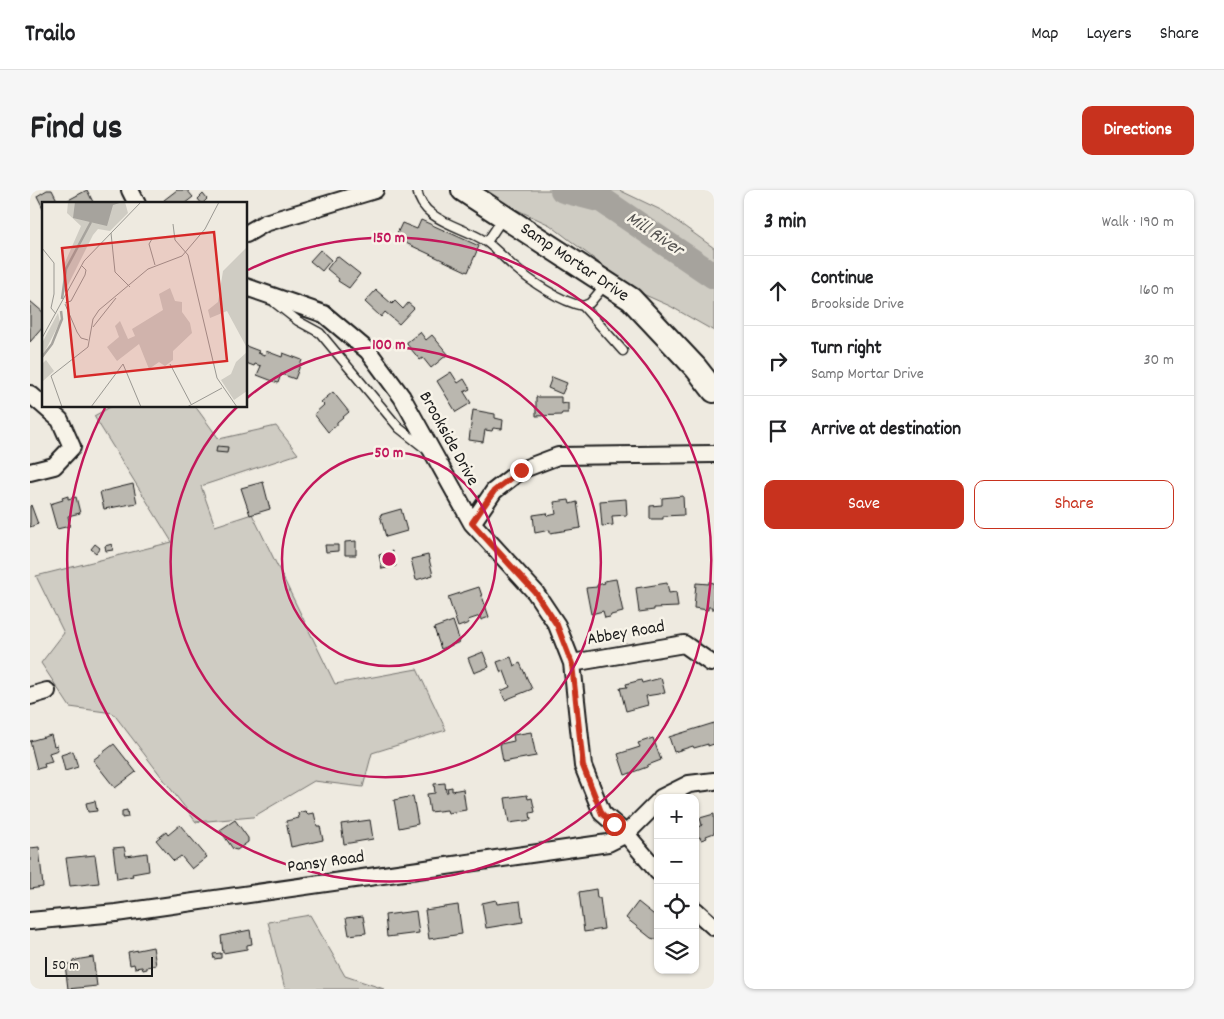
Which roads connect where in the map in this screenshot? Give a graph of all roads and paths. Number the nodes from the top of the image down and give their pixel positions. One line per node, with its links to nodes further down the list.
1 (130, 190): 5 (street)
2 (375, 190): 7 (street)
3 (417, 190): 8 (lane)
4 (464, 190): 6 (main road, Samp Mortar Drive)
5 (136, 202)
6 (504, 216): 8 (lane); 9 (main road, Samp Mortar Drive)
7 (248, 233)
8 (487, 242): 11 (lane)
9 (607, 283): 11 (lane); 13 (main road, Samp Mortar Drive)
10 (254, 290): 18 (lane); 18 (street, Brookside Drive)
11 (583, 306): 12 (lane)
12 (623, 351)
13 (714, 391)
14 (30, 394): 15 (street)
15 (42, 404)
16 (46, 408): 19 (street)
17 (714, 454): 20 (street)
18 (435, 457): 20 (street, Brookside Drive)
19 (30, 472)
20 (472, 523): 21 (street, Brookside Drive)
21 (572, 664): 22 (street, Abbey Road); 28 (street, Brookside Drive)
22 (711, 664)
23 (47, 691): 24 (street)
24 (30, 696)
25 (714, 781): 26 (street)
26 (670, 794)
27 (654, 806): 28 (street)
28 (626, 834): 29 (street, Brookside Drive); 31 (street, Pansy Road)
29 (654, 867)
30 (699, 914): 32 (street)
31 (30, 921)
32 (714, 927)

